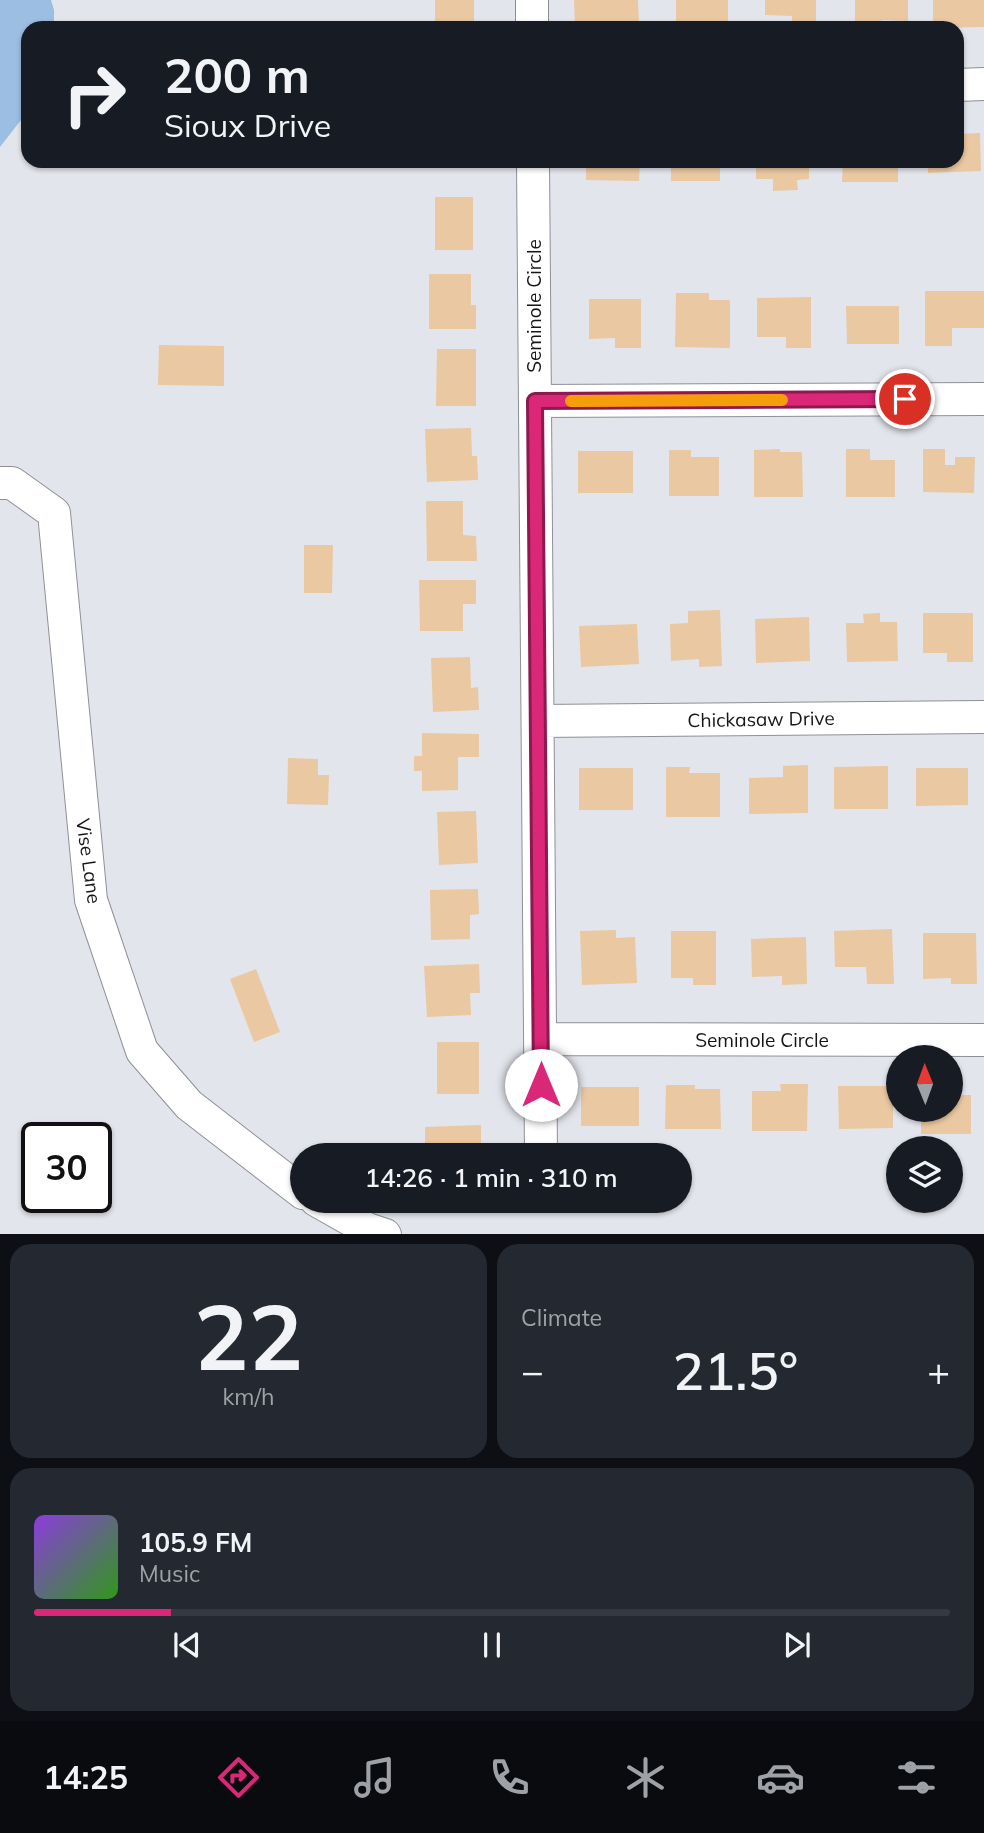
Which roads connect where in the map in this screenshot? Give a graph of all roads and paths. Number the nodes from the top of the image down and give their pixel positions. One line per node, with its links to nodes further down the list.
1 (532, 0): 2 (street)
2 (532, 21)
3 (984, 84): 4 (street)
4 (964, 85)
5 (533, 168): 7 (street, Seminole Circle)
6 (984, 399): 7 (street)
7 (535, 401): 10 (street, Seminole Circle)
8 (0, 483): 14 (street, Vise Lane)
9 (984, 717): 10 (street, Chickasaw Drive)
10 (538, 721): 11 (street, Seminole Circle)
11 (541, 1039): 12 (street, Seminole Circle); 13 (street, Seminole Circle)
12 (984, 1040)
13 (541, 1143)
14 (290, 1183)
15 (338, 1213): 16 (street)
16 (385, 1234)

